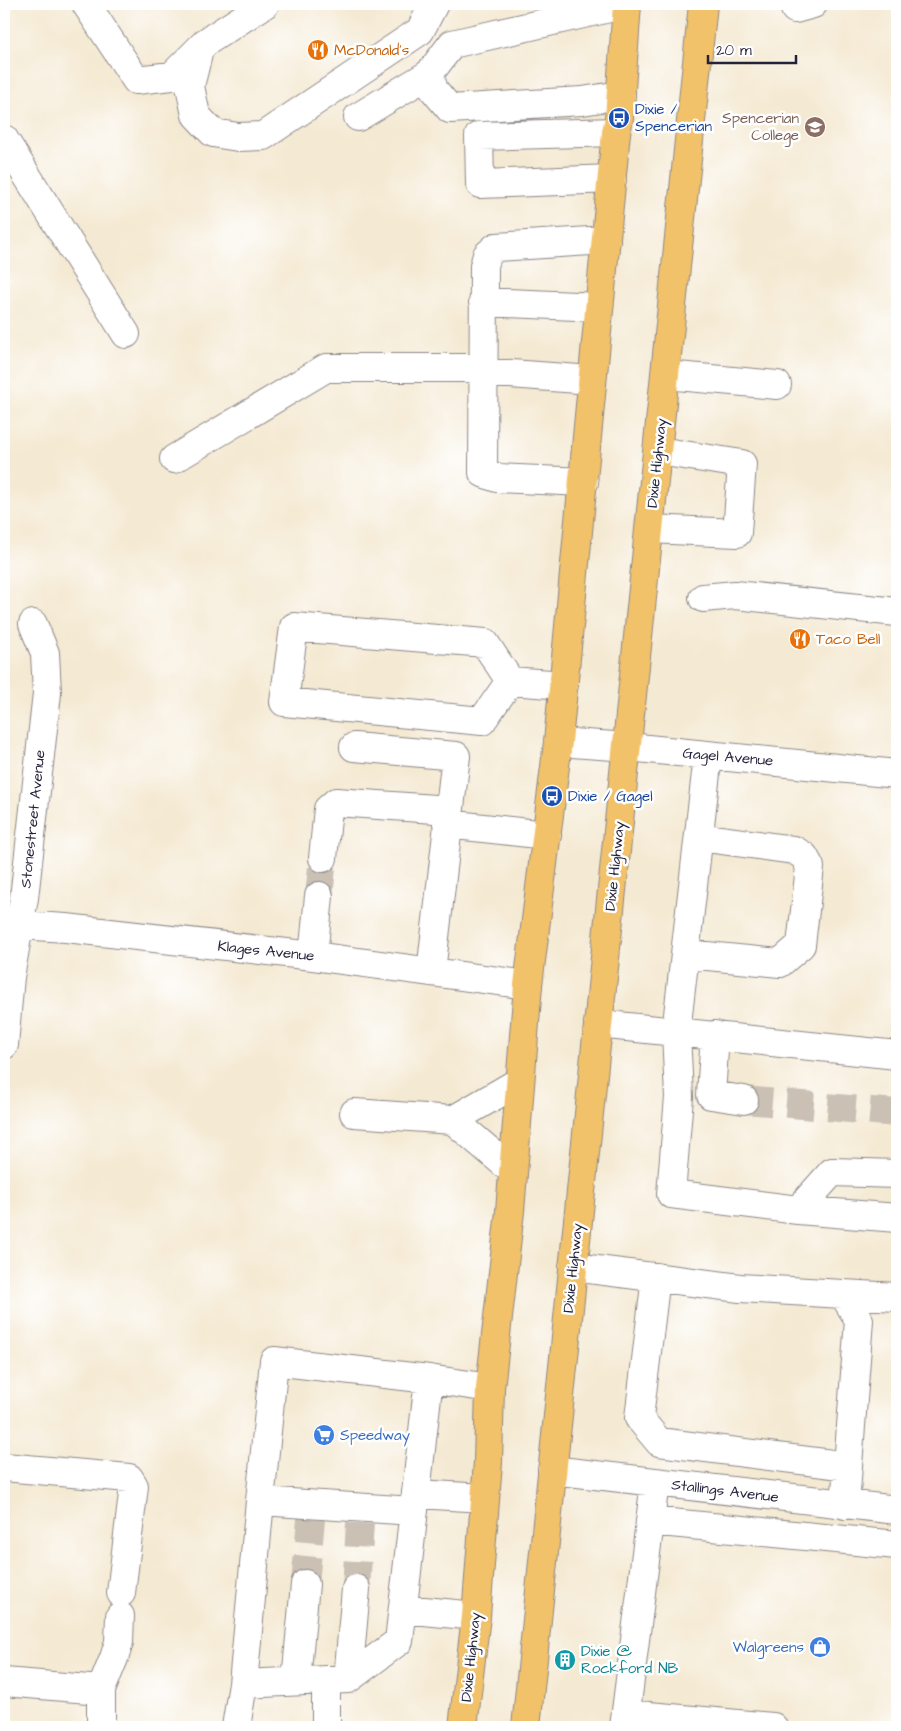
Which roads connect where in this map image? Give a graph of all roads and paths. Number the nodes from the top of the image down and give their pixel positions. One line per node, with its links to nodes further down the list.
1 (86, 4): 6 (street)
2 (265, 4): 6 (street)
3 (434, 4): 6 (street)
4 (627, 4): 7 (street); 8 (main road, Dixie Highway)
5 (703, 4): 18 (main road, Dixie Highway)
6 (199, 50)
7 (429, 74): 8 (street); 9 (street)
8 (620, 95): 10 (main road, Dixie Highway)
9 (358, 117)
10 (616, 132): 12 (main road, Dixie Highway); 12 (street)
11 (4, 139): 16 (street)
12 (612, 179): 13 (main road, Dixie Highway)
13 (606, 240): 14 (street); 15 (main road, Dixie Highway)
14 (483, 302): 15 (street); 17 (street)
15 (599, 307): 19 (main road, Dixie Highway)
16 (126, 334)
17 (482, 372): 19 (street); 22 (street); 23 (street)
18 (666, 375): 20 (street); 21 (main road, Dixie Highway)
19 (592, 380): 23 (main road, Dixie Highway)
20 (777, 385)
21 (658, 451): 24 (main road, Dixie Highway); 24 (street)
22 (174, 459)
23 (584, 482): 29 (main road, Dixie Highway)
24 (650, 529): 32 (main road, Dixie Highway)
25 (703, 598): 26 (street)
26 (897, 612)
27 (33, 624): 40 (street, Stonestreet Avenue)
28 (510, 681): 28 (street); 29 (street)
29 (564, 685): 30 (main road, Dixie Highway)
30 (558, 742): 32 (street, Gagel Avenue); 36 (main road, Dixie Highway)
31 (354, 747): 35 (street)
32 (628, 747): 33 (street, Gagel Avenue); 45 (main road, Dixie Highway)
33 (708, 756): 34 (street, Gagel Avenue); 37 (street)
34 (897, 774)
35 (448, 817): 36 (street); 38 (street); 43 (street)
36 (547, 835): 44 (main road, Dixie Highway)
37 (699, 837): 41 (street); 41 (street)
38 (323, 858)
39 (319, 896): 42 (street)
40 (12, 925): 42 (street, Klages Avenue); 48 (street, Stonestreet Avenue)
41 (686, 954): 46 (street)
42 (313, 956): 43 (street, Klages Avenue)
43 (430, 972): 44 (street, Klages Avenue)
44 (528, 986): 50 (main road, Dixie Highway)
45 (598, 1024): 46 (street); 58 (main road, Dixie Highway)
46 (676, 1032): 47 (street); 56 (street)
47 (715, 1035): 49 (street); 51 (street)
48 (4, 1045)
49 (897, 1055)
50 (520, 1081): 53 (street); 54 (main road, Dixie Highway)
51 (744, 1100)
52 (354, 1113): 53 (street)
53 (453, 1120): 54 (street)
54 (513, 1171): 63 (main road, Dixie Highway)
55 (897, 1174): 56 (street)
56 (798, 1210): 57 (street)
57 (897, 1218)
58 (574, 1267): 59 (street); 66 (main road, Dixie Highway)
59 (656, 1277): 60 (street); 64 (street)
60 (843, 1294): 61 (street); 64 (street)
61 (897, 1297)
62 (429, 1380): 63 (street); 69 (street); 70 (street)
63 (490, 1388): 68 (main road, Dixie Highway)
64 (848, 1466): 71 (street)
65 (4, 1467): 83 (street)
66 (552, 1470): 67 (street, Stallings Avenue); 89 (main road, Dixie Highway)
67 (655, 1482): 71 (street, Stallings Avenue); 73 (street)
68 (485, 1498): 70 (street); 78 (main road, Dixie Highway)
69 (260, 1501): 70 (street); 82 (street)
70 (415, 1502): 77 (street)
71 (845, 1505): 72 (street, Stallings Avenue)
72 (897, 1510)
73 (650, 1521): 74 (street); 84 (street)
74 (897, 1546)
75 (306, 1584): 80 (street)
76 (356, 1589): 79 (street)
77 (403, 1609): 78 (street); 79 (street)
78 (476, 1616): 88 (main road, Dixie Highway)
79 (337, 1679): 80 (street); 87 (street)
80 (296, 1681): 82 (street)
81 (4, 1682): 83 (street)
82 (243, 1684): 86 (street)
83 (101, 1690): 85 (street)
84 (625, 1720): 90 (street)
85 (101, 1727)
86 (236, 1727)
87 (326, 1727)
88 (463, 1727)
89 (526, 1727)
90 (773, 1727)

